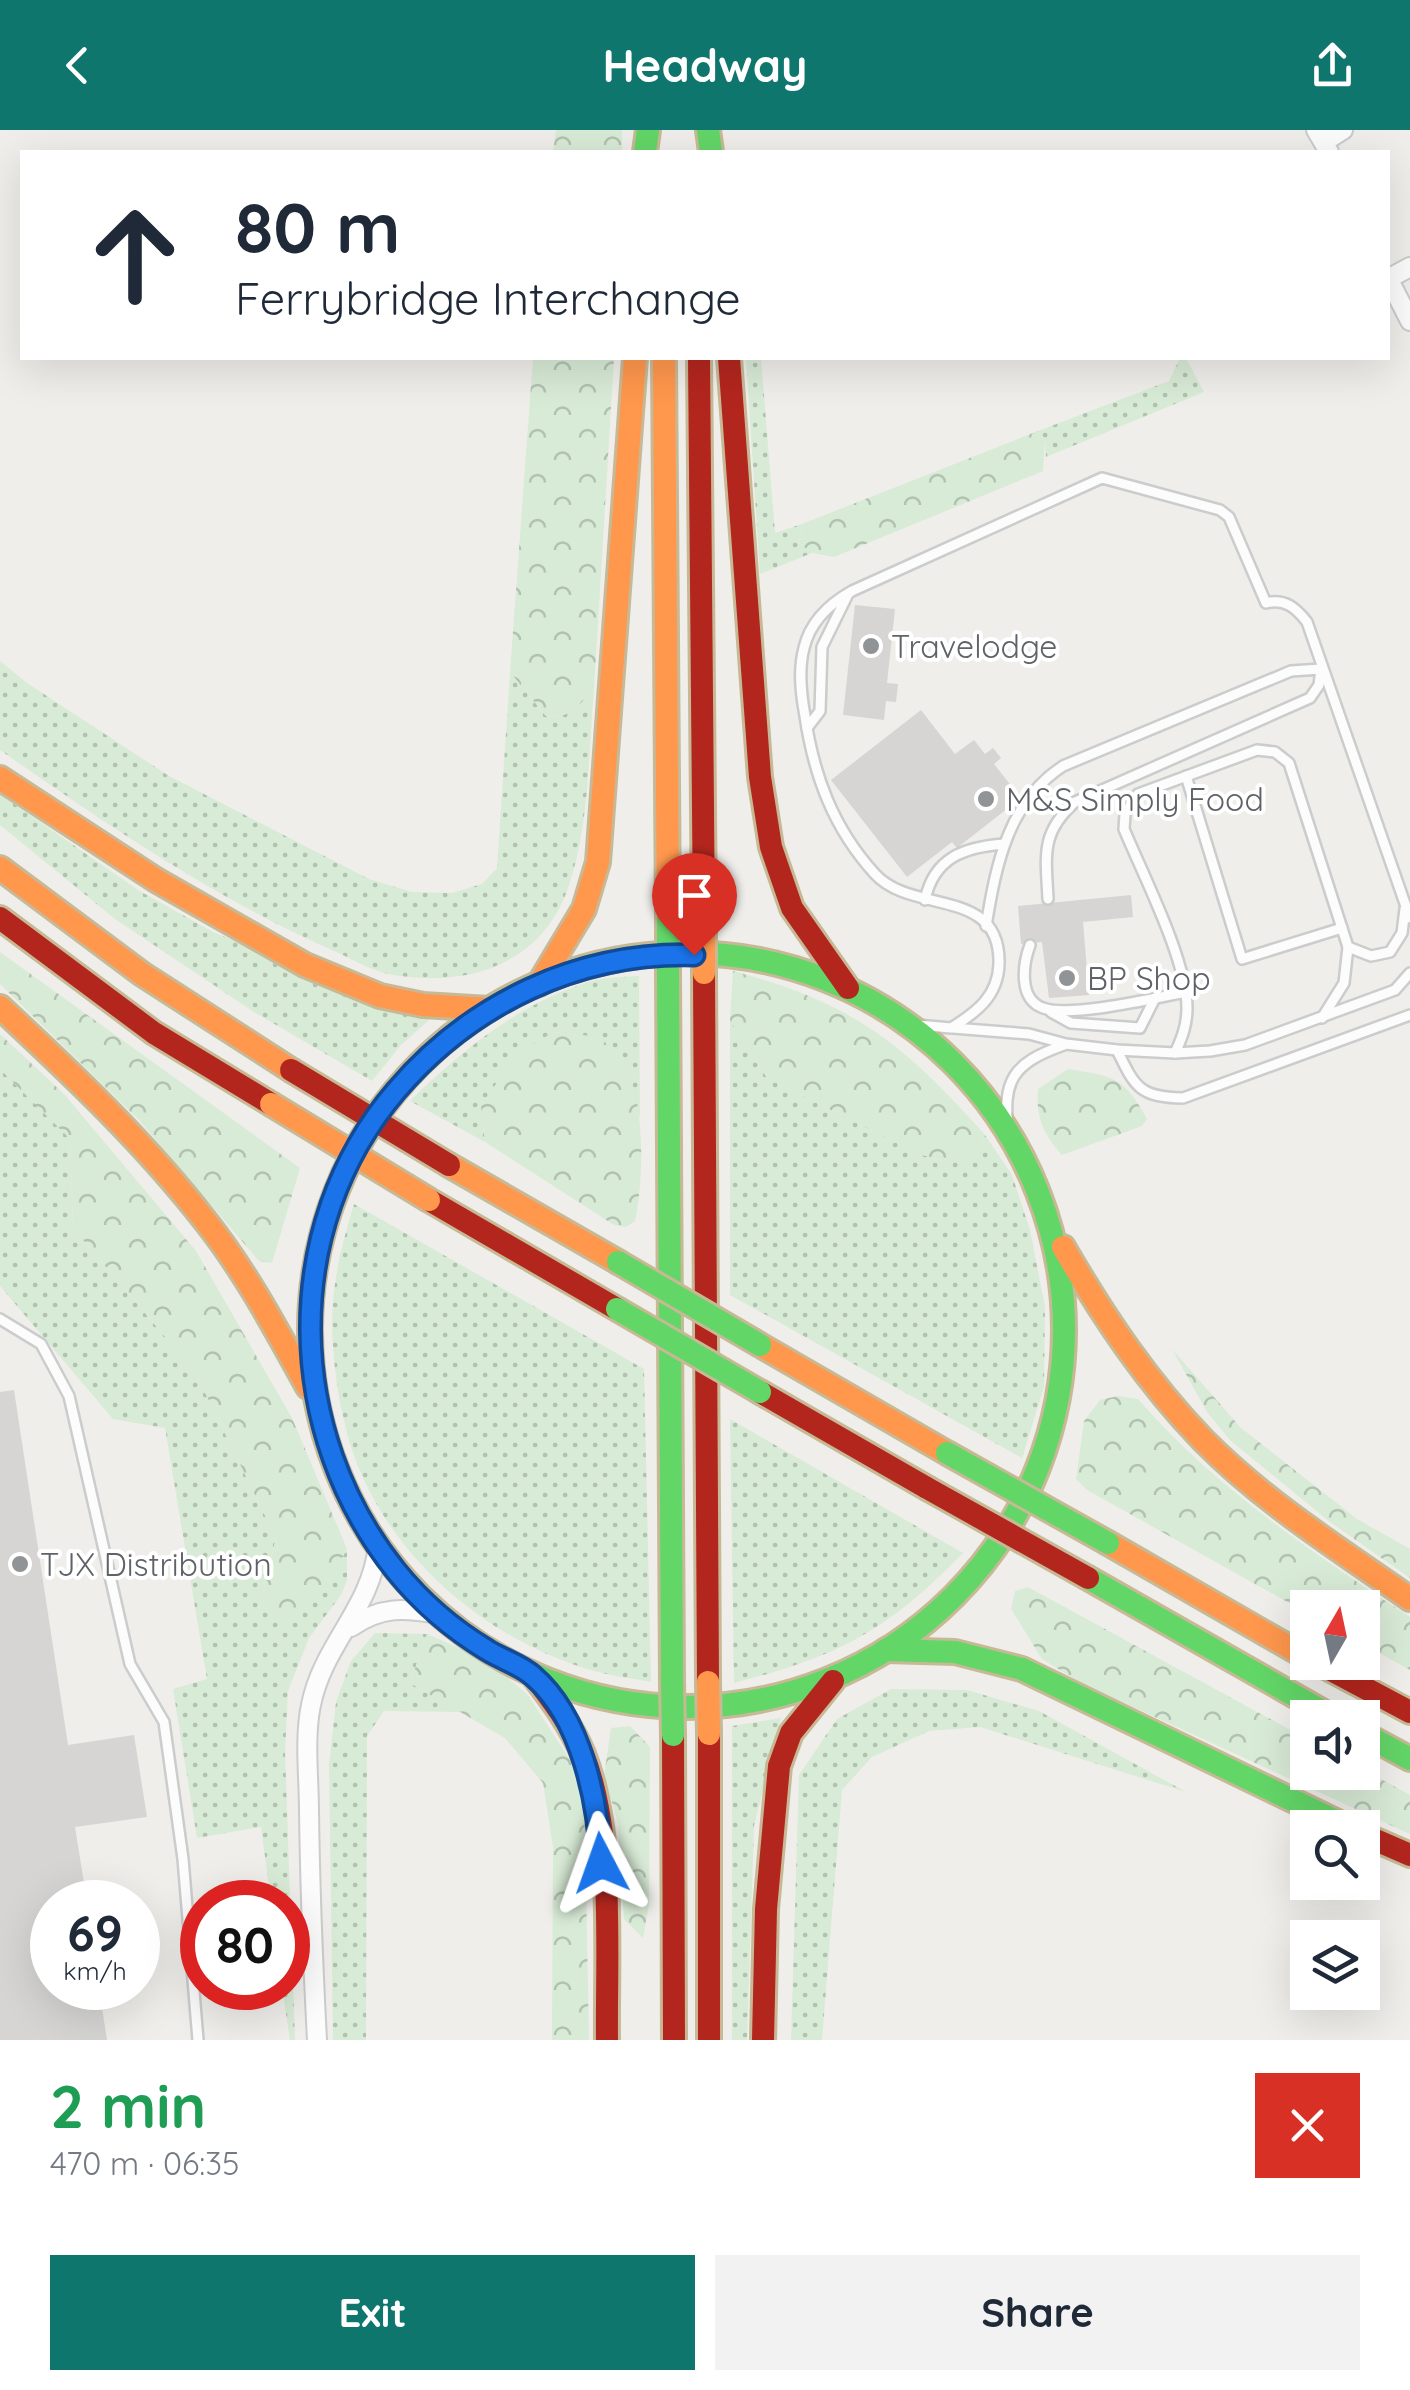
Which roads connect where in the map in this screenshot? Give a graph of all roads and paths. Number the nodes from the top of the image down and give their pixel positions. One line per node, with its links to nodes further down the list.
1 (1343, 130): 2 (street)
2 (1323, 141)
3 (1390, 282): 4 (street)
4 (1410, 321)
5 (634, 360): 26 (highway)
6 (664, 360): 63 (highway, bridge)
7 (699, 360): 64 (highway, bridge)
8 (728, 360): 27 (highway)
9 (848, 594): 10 (lane); 11 (lane); 11 (lane)
10 (1322, 669): 14 (lane); 16 (lane); 18 (lane)
11 (806, 728): 17 (lane)
12 (1186, 776): 22 (lane); 22 (lane); 28 (lane)
13 (0, 778): 31 (highway)
14 (1004, 844): 17 (lane); 21 (lane)
15 (0, 868): 48 (highway, bridge)
16 (1048, 899)
17 (925, 900): 21 (lane)
18 (1406, 904): 20 (lane); 24 (lane)
19 (0, 918): 53 (highway, bridge)
20 (1410, 918)
21 (986, 926): 36 (lane)
22 (1342, 928): 24 (lane)
23 (1030, 945): 32 (lane)
24 (1348, 947): 34 (lane)
25 (1410, 974): 34 (lane)
26 (538, 984): 27 (highway); 31 (highway)
27 (849, 990): 35 (highway)
28 (1186, 992): 29 (lane); 39 (lane)
29 (1155, 998): 32 (lane); 32 (lane)
30 (0, 1007): 43 (highway)
31 (490, 1009): 43 (highway)
32 (1044, 1009)
33 (1410, 1015): 38 (lane)
34 (1322, 1018): 39 (lane)
35 (906, 1024): 36 (lane); 40 (highway)
36 (951, 1028): 37 (lane)
37 (1066, 1044): 38 (lane); 40 (lane)
38 (1117, 1050): 39 (lane)
39 (1175, 1053)
40 (1009, 1135): 41 (highway)
41 (1048, 1220): 45 (highway); 49 (highway)
42 (0, 1319): 60 (lane)
43 (316, 1401): 44 (highway)
44 (378, 1545): 46 (highway); 47 (street)
45 (1410, 1599)
46 (439, 1614): 47 (street); 50 (highway)
47 (342, 1632): 61 (street)
48 (1290, 1648)
49 (886, 1650): 51 (highway); 57 (highway)
50 (533, 1675): 51 (highway); 62 (highway)
51 (837, 1676): 65 (highway)
52 (1350, 1680): 54 (highway)
53 (1302, 1700)
54 (1410, 1712)
55 (1380, 1743): 56 (highway)
56 (1410, 1759)
57 (1313, 1810)
58 (1380, 1842): 59 (highway)
59 (1410, 1856)
60 (198, 2040)
61 (316, 2040)
62 (607, 2040)
63 (674, 2040)
64 (709, 2040)
65 (762, 2040)

